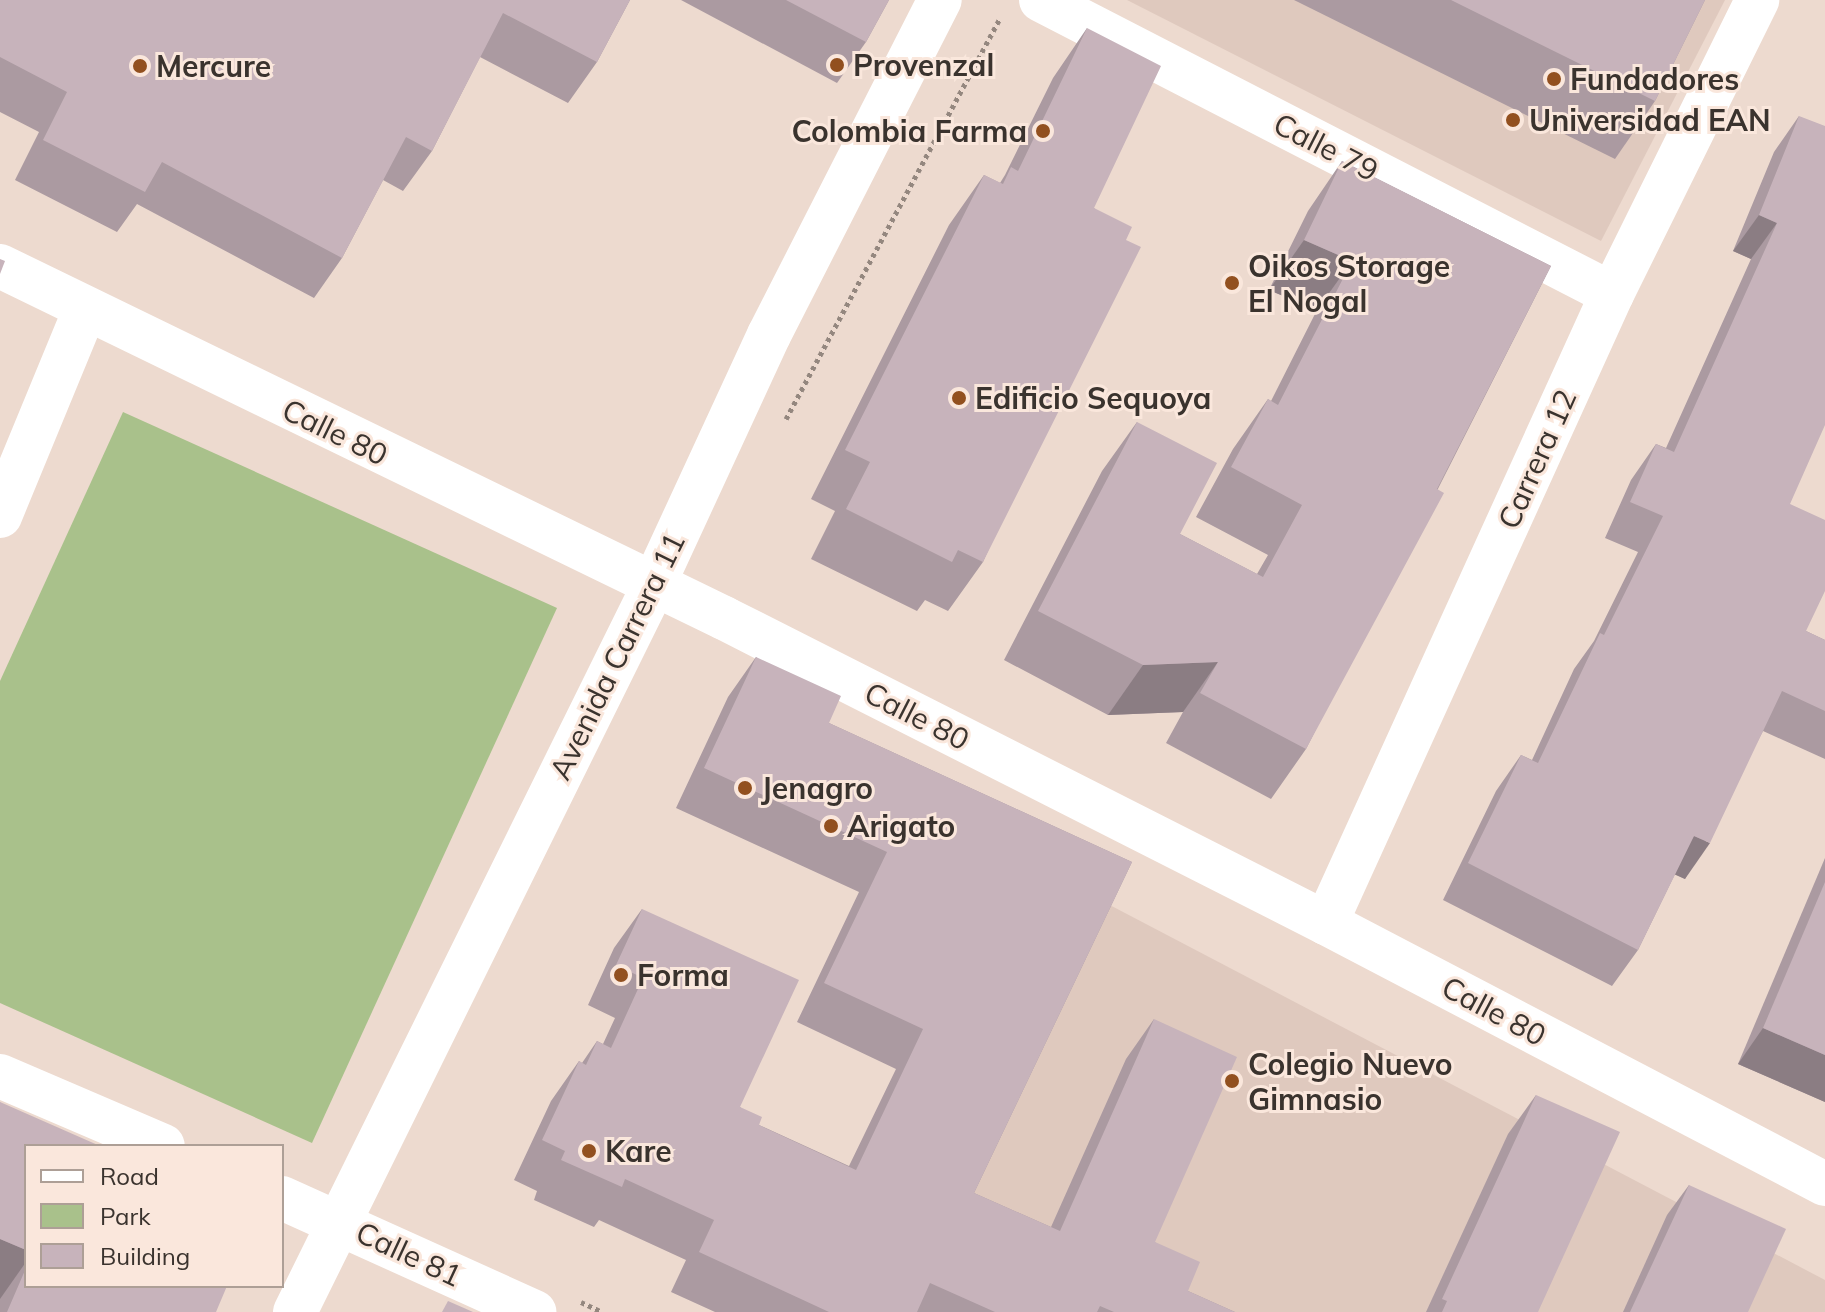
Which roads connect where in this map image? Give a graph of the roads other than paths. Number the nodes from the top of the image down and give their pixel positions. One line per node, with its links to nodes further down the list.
1 (940, 0): 9 (street, Avenida Carrera 11)
2 (1757, 0): 5 (street, Carrera 12)
3 (1022, 7): 5 (street, Calle 79)
4 (0, 266): 6 (street, Calle 80)
5 (1612, 294): 10 (street, Carrera 12)
6 (72, 302): 7 (street); 8 (street); 9 (street, Calle 80)
7 (0, 439)
8 (0, 516)
9 (653, 587): 10 (street, Calle 80); 15 (street, Avenida Carrera 11)
10 (1326, 923): 13 (street, Calle 80)
11 (0, 1076): 12 (street)
12 (158, 1144)
13 (1825, 1184)
14 (284, 1199): 15 (street, Calle 81)
15 (338, 1222): 16 (street, Avenida Carrera 11); 17 (street, Calle 81)
16 (295, 1312)
17 (535, 1312)

